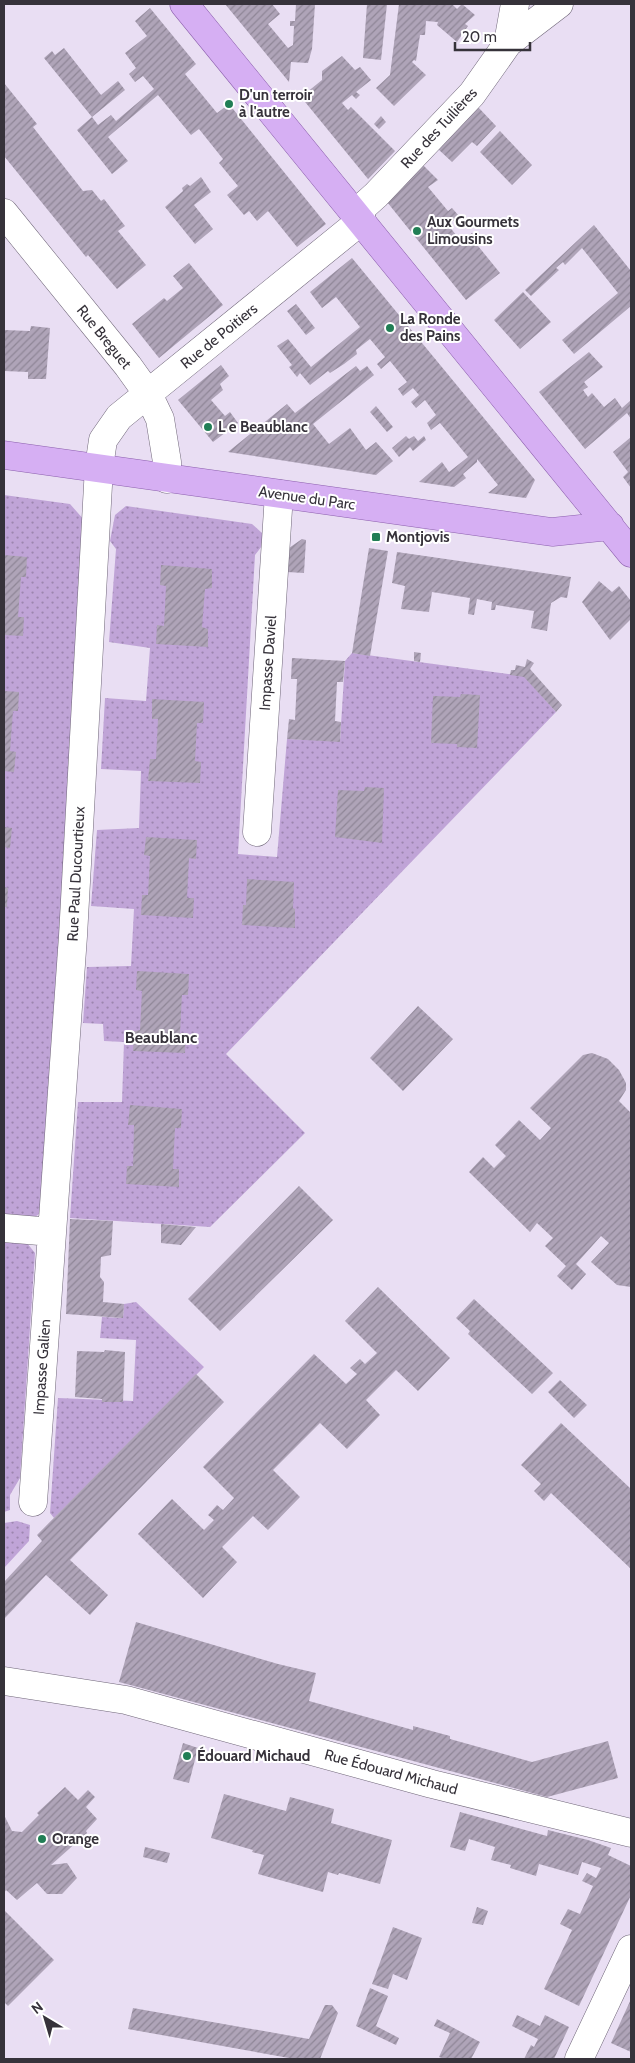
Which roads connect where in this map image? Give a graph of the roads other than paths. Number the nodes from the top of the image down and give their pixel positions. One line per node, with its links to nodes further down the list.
1 (184, 4): 6 (main road)
2 (515, 4): 4 (street, Rue des Tuilières)
3 (559, 4): 4 (street)
4 (508, 43): 6 (street, Rue des Tuilières)
5 (4, 213): 7 (street, Rue Breguet)
6 (359, 216): 7 (street, Rue de Poitiers); 12 (main road)
7 (148, 394): 9 (street, Rue de Poitiers); 10 (street, Rue Breguet)
8 (4, 455): 9 (main road, Avenue du Parc)
9 (99, 467): 10 (main road, Avenue du Parc); 16 (street, Rue Paul Ducourtieux)
10 (167, 479): 11 (main road, Avenue du Parc)
11 (279, 494): 12 (main road, Avenue du Parc); 14 (street, Impasse Daviel)
12 (610, 526): 13 (main road)
13 (631, 553)
14 (257, 832)
15 (4, 1228): 16 (street)
16 (52, 1232): 17 (street, Impasse Galien)
17 (33, 1502)
18 (4, 1681): 19 (street, Rue Édouard Michaud)
19 (631, 1833)
20 (631, 1949): 21 (street)
21 (579, 2059)

